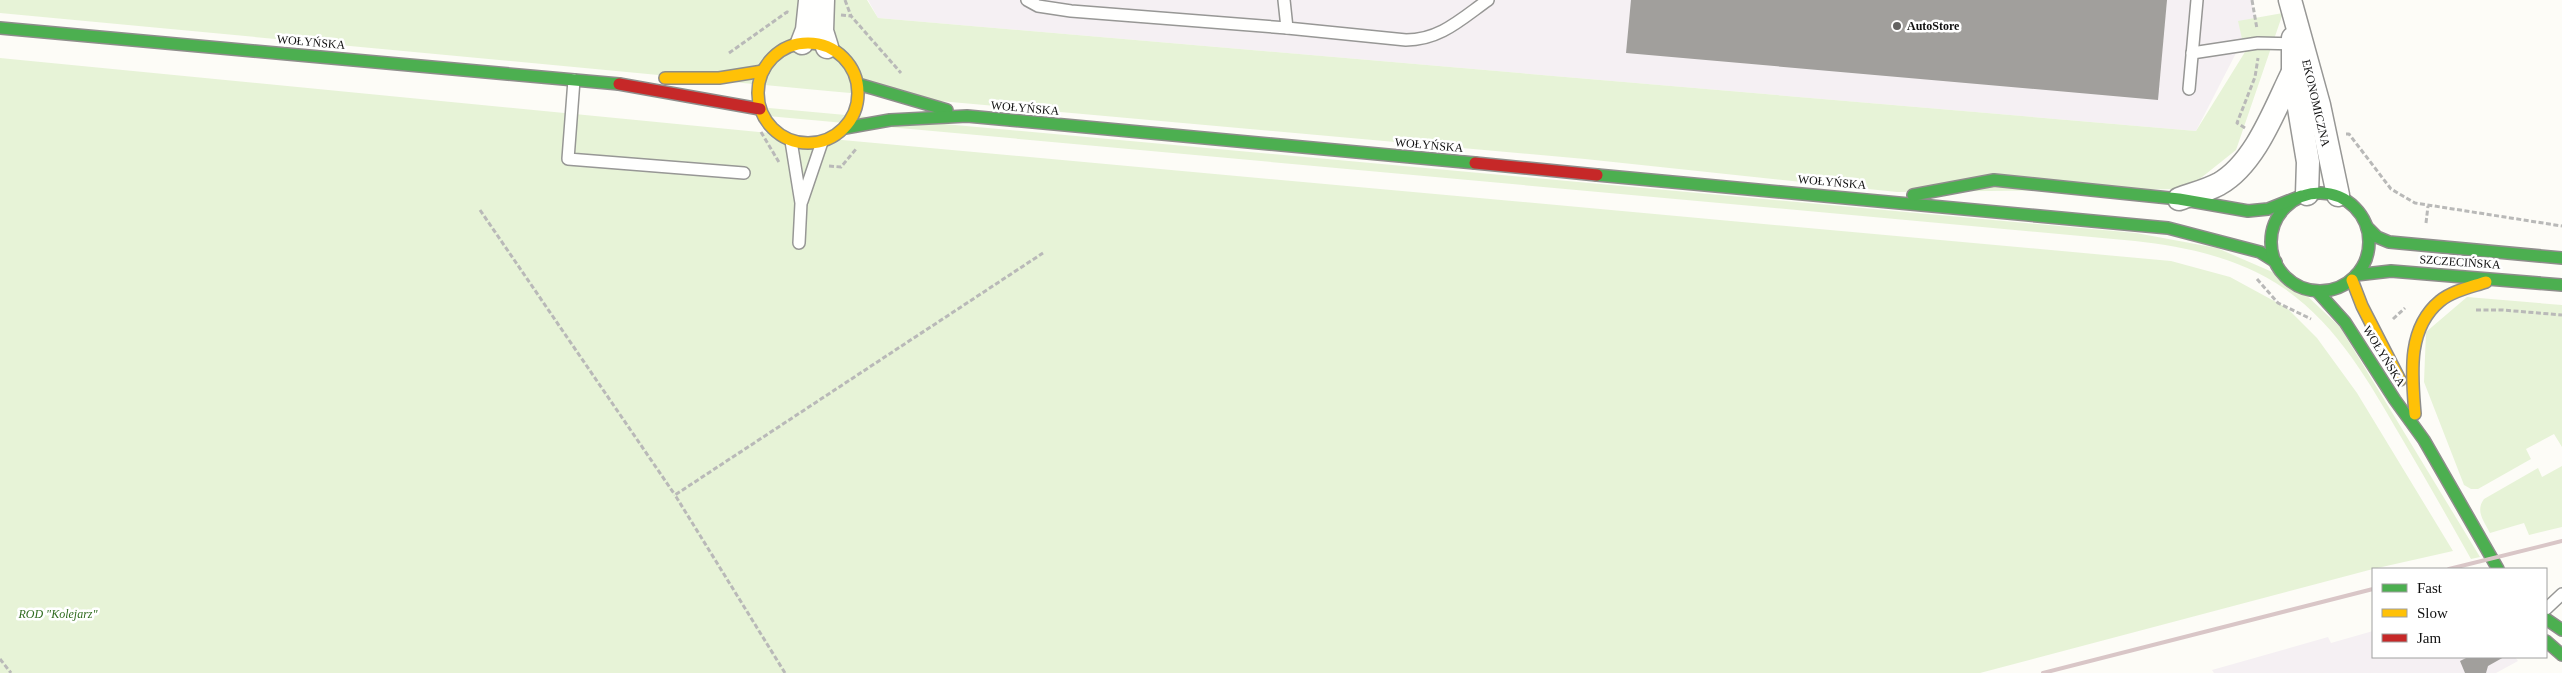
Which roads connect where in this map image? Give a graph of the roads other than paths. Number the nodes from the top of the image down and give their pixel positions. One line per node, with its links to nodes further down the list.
1 (810, 0): 10 (street)
2 (823, 0): 12 (street)
3 (1027, 0): 9 (lane)
4 (1284, 0): 9 (lane)
5 (1488, 0): 9 (lane)
6 (2197, 0): 13 (lane)
7 (2291, 6): 11 (street, EKONOMICZNA); 27 (street, EKONOMICZNA)
8 (0, 28): 16 (main road, WOŁYŃSKA)
9 (1287, 28)
10 (802, 43): 12 (main road); 14 (main road)
11 (2292, 44): 13 (lane); 15 (street, EKONOMICZNA)
12 (827, 47): 18 (main road)
13 (2192, 53): 19 (lane)
14 (762, 71): 17 (main road, WOŁYŃSKA); 20 (main road)
15 (2292, 72): 26 (street, EKONOMICZNA); 28 (street)
16 (574, 80): 17 (main road, WOŁYŃSKA); 25 (lane)
17 (620, 84): 20 (main road, WOŁYŃSKA)
18 (858, 84): 21 (main road, WOŁYŃSKA); 22 (main road)
19 (2189, 89)
20 (760, 108): 23 (main road)
21 (968, 116): 22 (main road, WOŁYŃSKA); 29 (main road, WOŁYŃSKA)
22 (845, 128): 24 (main road)
23 (791, 141): 24 (main road); 30 (lane)
24 (822, 142): 30 (lane)
25 (744, 173)
26 (2304, 195): 27 (main road); 28 (main road, WOŁYŃSKA); 34 (main road)
27 (2338, 196): 31 (main road)
28 (2179, 199): 29 (main road, WOŁYŃSKA)
29 (1887, 201): 34 (main road, WOŁYŃSKA)
30 (801, 203): 32 (lane)
31 (2367, 226): 33 (main road, SZCZECIŃSKA); 35 (main road)
32 (799, 243)
33 (2562, 258)
34 (2276, 262): 38 (main road)
35 (2354, 277): 36 (main road, SZCZECIŃSKA); 38 (main road); 39 (main road, WOŁYŃSKA)
36 (2497, 278): 37 (main road, SZCZECIŃSKA); 39 (main road)
37 (2562, 285)
38 (2317, 291): 40 (main road, WOŁYŃSKA)
39 (2415, 414): 40 (main road, WOŁYŃSKA)
40 (2424, 440): 41 (main road, WOŁYŃSKA)
41 (2497, 568)
42 (2562, 594): 43 (lane)
43 (2547, 608)
44 (2547, 620): 45 (main road)
45 (2562, 630)
46 (2547, 642): 47 (main road)
47 (2562, 656)

